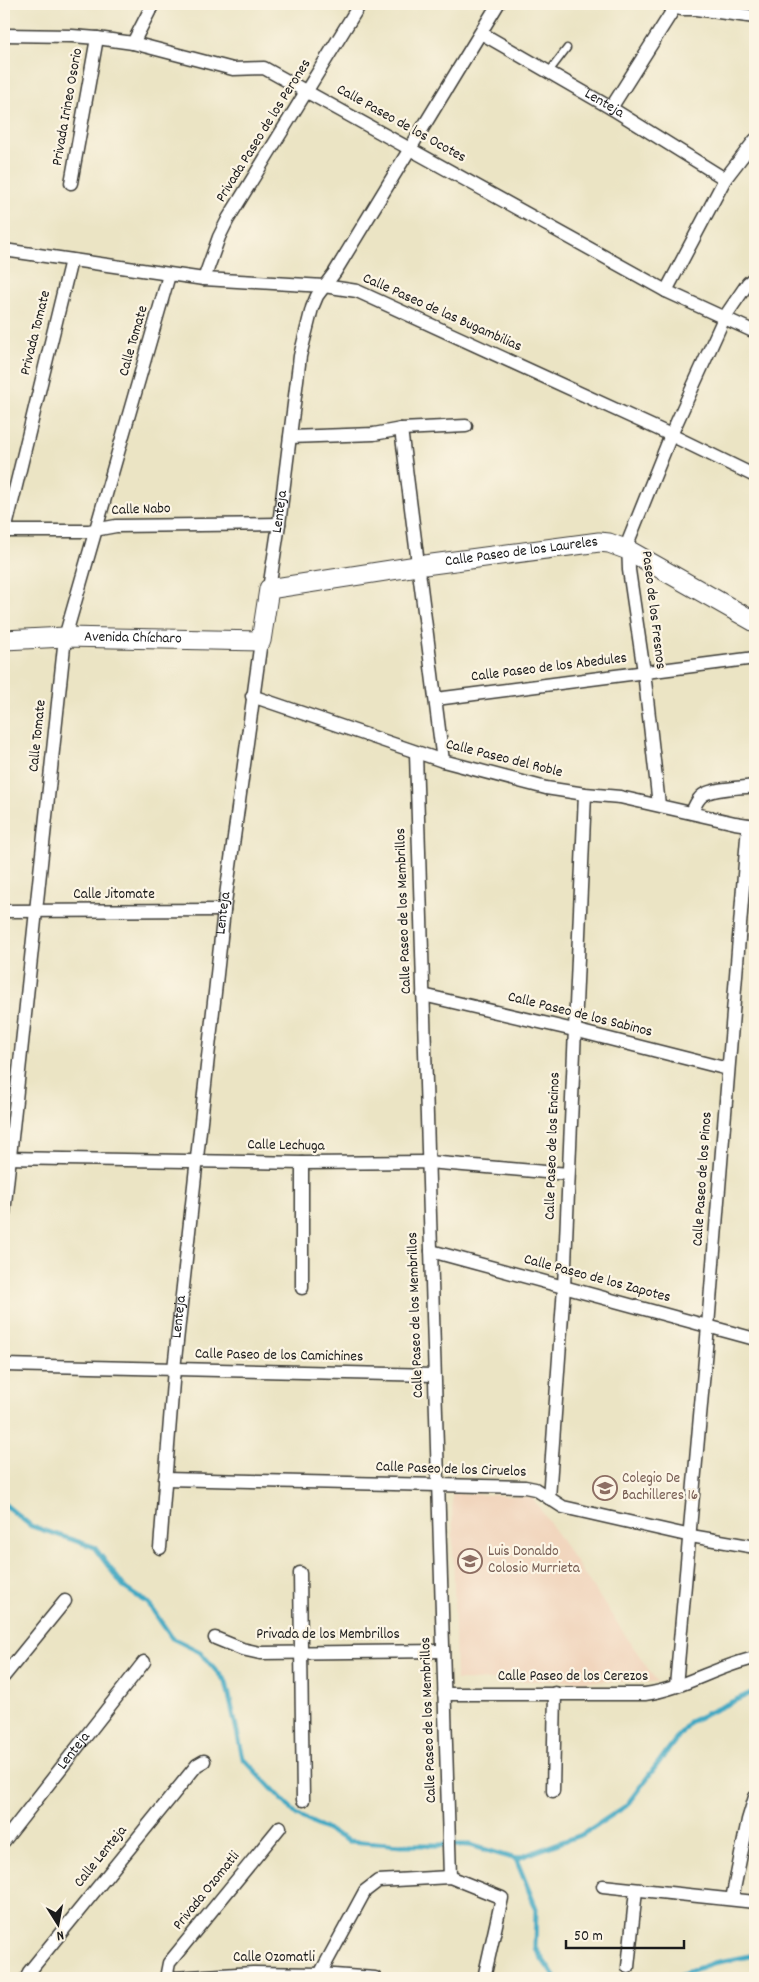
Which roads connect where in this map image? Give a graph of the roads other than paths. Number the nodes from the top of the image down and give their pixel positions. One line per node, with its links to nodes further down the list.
1 (152, 4): 10 (street)
2 (360, 4): 13 (street, Privada Paseo de los Perones)
3 (498, 4): 7 (street, Lenteja)
4 (671, 6): 5 (street); 14 (street)
5 (707, 7): 6 (street)
6 (755, 17)
7 (481, 33): 12 (street, Lenteja); 16 (street, Lenteja)
8 (4, 35): 9 (street, Calle Paseo de los Ocotes)
9 (97, 38): 10 (street, Calle Paseo de los Ocotes); 18 (street, Privada Irineo Osorio)
10 (133, 43): 13 (street, Calle Paseo de los Ocotes)
11 (567, 48): 12 (lane)
12 (548, 73): 14 (street, Lenteja)
13 (308, 91): 16 (street, Calle Paseo de los Ocotes); 23 (street, Privada Paseo de los Perones)
14 (611, 108): 17 (street, Lenteja)
15 (755, 140): 17 (street)
16 (411, 149): 24 (street, Lenteja); 25 (street, Calle Paseo de los Ocotes)
17 (725, 179): 25 (street)
18 (71, 183)
19 (4, 250): 20 (street, Calle Paseo de las Bugambilias)
20 (70, 260): 21 (street, Calle Paseo de las Bugambilias); 35 (street, Privada Tomate)
21 (169, 275): 23 (street, Calle Paseo de las Bugambilias); 34 (street, Calle Tomate)
22 (755, 277): 26 (street, Paseo de los Fresnos)
23 (204, 279): 24 (street, Calle Paseo de las Bugambilias)
24 (324, 286): 30 (street, Calle Paseo de las Bugambilias); 31 (street, Lenteja)
25 (666, 291): 26 (street, Calle Paseo de los Ocotes)
26 (724, 318): 27 (street, Calle Paseo de los Ocotes); 30 (street, Paseo de los Fresnos)
27 (755, 332)
28 (466, 426): 29 (street)
29 (402, 429): 31 (street); 37 (street)
30 (671, 435): 32 (street, Calle Paseo de las Bugambilias); 36 (street, Paseo de los Fresnos)
31 (290, 436): 33 (street, Lenteja)
32 (755, 476)
33 (279, 524): 34 (street, Calle Nabo); 38 (street, Lenteja)
34 (97, 529): 35 (street, Calle Nabo); 40 (street, Calle Tomate)
35 (4, 531)
36 (628, 550): 37 (street, Calle Paseo de los Laureles); 39 (street, Calle Paseo de los Laureles); 44 (street, Paseo de los Fresnos)
37 (417, 566): 38 (street, Calle Paseo de los Laureles); 46 (street)
38 (269, 588): 42 (street, Lenteja)
39 (755, 622)
40 (65, 637): 41 (street, Avenida Chícharo); 42 (street, Avenida Chícharo); 56 (street, Calle Tomate)
41 (4, 640)
42 (261, 641): 45 (street, Lenteja)
43 (755, 658): 44 (street, Calle Paseo de los Abedules)
44 (644, 672): 46 (street, Calle Paseo de los Abedules); 51 (street, Paseo de los Fresnos)
45 (252, 696): 47 (street, Calle Paseo del Roble); 54 (street, Lenteja)
46 (436, 699): 48 (street)
47 (416, 753): 48 (street, Calle Paseo del Roble); 57 (street, Calle Paseo de los Membrillos)
48 (443, 761): 50 (street, Calle Paseo del Roble)
49 (755, 786): 52 (street)
50 (585, 794): 51 (street, Calle Paseo del Roble); 58 (street, Calle Paseo de los Encinos)
51 (659, 805): 52 (street, Calle Paseo del Roble)
52 (692, 812): 53 (street, Calle Paseo del Roble)
53 (751, 825): 59 (street, Calle Paseo de los Pinos)
54 (224, 910): 56 (street, Calle Jitomate); 61 (street, Lenteja)
55 (4, 911): 56 (street, Calle Jitomate)
56 (37, 911): 60 (street, Calle Tomate)
57 (423, 995): 58 (street, Calle Paseo de los Sabinos); 62 (street, Calle Paseo de los Membrillos)
58 (574, 1030): 59 (street, Calle Paseo de los Sabinos); 64 (street, Calle Paseo de los Encinos)
59 (728, 1069): 69 (street, Calle Paseo de los Pinos)
60 (7, 1159): 61 (street, Calle Lechuga); 65 (street, Calle Tomate)
61 (198, 1161): 63 (street, Calle Lechuga); 72 (street, Lenteja)
62 (428, 1162): 63 (street, Calle Lechuga); 64 (street, Calle Lechuga); 66 (street, Calle Paseo de los Membrillos)
63 (302, 1163): 68 (street)
64 (568, 1174): 67 (street, Calle Paseo de los Encinos)
65 (4, 1213)
66 (431, 1251): 67 (street, Calle Paseo de los Zapotes); 73 (street, Calle Paseo de los Membrillos)
67 (564, 1287): 69 (street, Calle Paseo de los Zapotes); 76 (street, Calle Paseo de los Encinos)
68 (302, 1288)
69 (708, 1326): 70 (street, Calle Paseo de los Zapotes); 77 (street, Calle Paseo de los Pinos)
70 (755, 1339)
71 (4, 1365): 72 (street, Calle Paseo de los Camichines)
72 (174, 1369): 73 (street, Calle Paseo de los Camichines); 74 (street, Lenteja)
73 (434, 1375): 75 (street, Calle Paseo de los Membrillos)
74 (166, 1479): 75 (street, Calle Paseo de los Ciruelos); 79 (street, Lenteja)
75 (438, 1485): 76 (street, Calle Paseo de los Ciruelos); 83 (street, Calle Paseo de los Membrillos)
76 (549, 1498): 77 (street, Calle Paseo de los Ciruelos)
77 (691, 1536): 78 (street, Calle Paseo de los Ciruelos); 88 (street, Calle Paseo de los Pinos)
78 (755, 1547)
79 (160, 1548)
80 (300, 1573): 84 (street)
81 (65, 1601): 87 (street)
82 (214, 1638): 84 (street, Privada de los Membrillos)
83 (443, 1651): 84 (street, Privada de los Membrillos); 90 (street, Calle Paseo de los Membrillos)
84 (301, 1653): 94 (street)
85 (755, 1658): 88 (street, Calle Paseo de los Cerezos)
86 (144, 1662): 96 (street, Lenteja)
87 (4, 1676)
88 (676, 1686): 89 (street, Calle Paseo de los Cerezos)
89 (555, 1693): 90 (street, Calle Paseo de los Cerezos); 92 (street)
90 (444, 1694): 97 (street, Calle Paseo de los Membrillos)
91 (204, 1761): 105 (street, Calle Lenteja)
92 (553, 1791)
93 (755, 1797): 100 (street)
94 (303, 1800)
95 (280, 1827): 106 (street, Privada Ozomatli)
96 (4, 1841)
97 (450, 1871): 103 (street); 109 (street)
98 (602, 1886): 99 (street)
99 (636, 1890): 100 (street); 102 (street)
100 (732, 1899): 101 (street)
101 (755, 1902)
102 (628, 1967)
103 (320, 1974): 104 (street, Calle Ozomatli); 108 (street, Calle Ozomatli)
104 (252, 1976): 107 (street, Calle Ozomatli)
105 (26, 1978)
106 (166, 1978)
107 (174, 1978)
108 (375, 1978)
109 (484, 1978)

